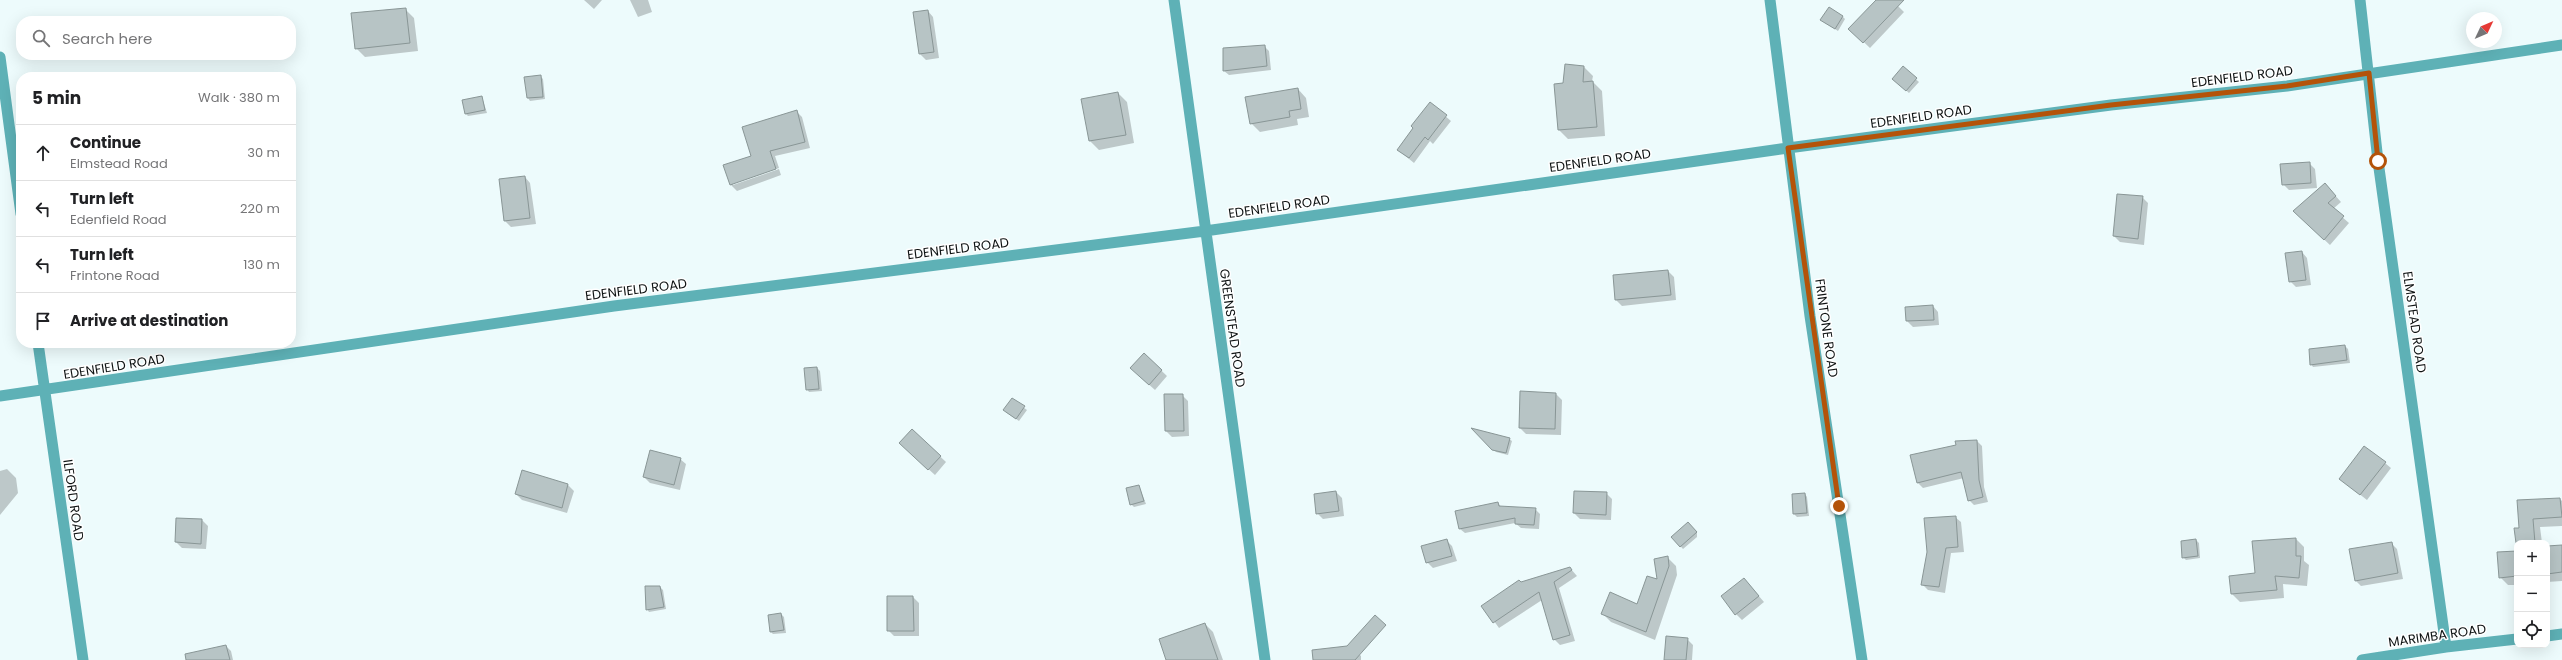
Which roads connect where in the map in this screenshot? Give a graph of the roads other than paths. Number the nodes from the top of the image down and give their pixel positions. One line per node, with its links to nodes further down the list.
1 (1174, 0): 9 (street, GREENSTEAD ROAD)
2 (1770, 0): 7 (street, FRINTONE ROAD)
3 (2360, 0): 6 (street, ELMSTEAD ROAD)
4 (2562, 46): 6 (street, EDENFIELD ROAD)
5 (0, 57): 8 (street)
6 (2369, 73): 7 (street, EDENFIELD ROAD); 16 (street, ELMSTEAD ROAD)
7 (1788, 148): 9 (street, EDENFIELD ROAD); 19 (street, FRINTONE ROAD)
8 (16, 177)
9 (1205, 232): 11 (street, EDENFIELD ROAD); 18 (street, GREENSTEAD ROAD)
10 (39, 348): 11 (street, ILFORD ROAD)
11 (44, 390): 12 (street, EDENFIELD ROAD); 17 (street, ILFORD ROAD)
12 (0, 396)
13 (2562, 634): 14 (street)
14 (2550, 636)
15 (2514, 639): 16 (street, MARIMBA ROAD)
16 (2446, 647): 20 (street, MARIMBA ROAD)
17 (83, 660)
18 (1265, 660)
19 (1862, 660)
20 (2362, 660)

